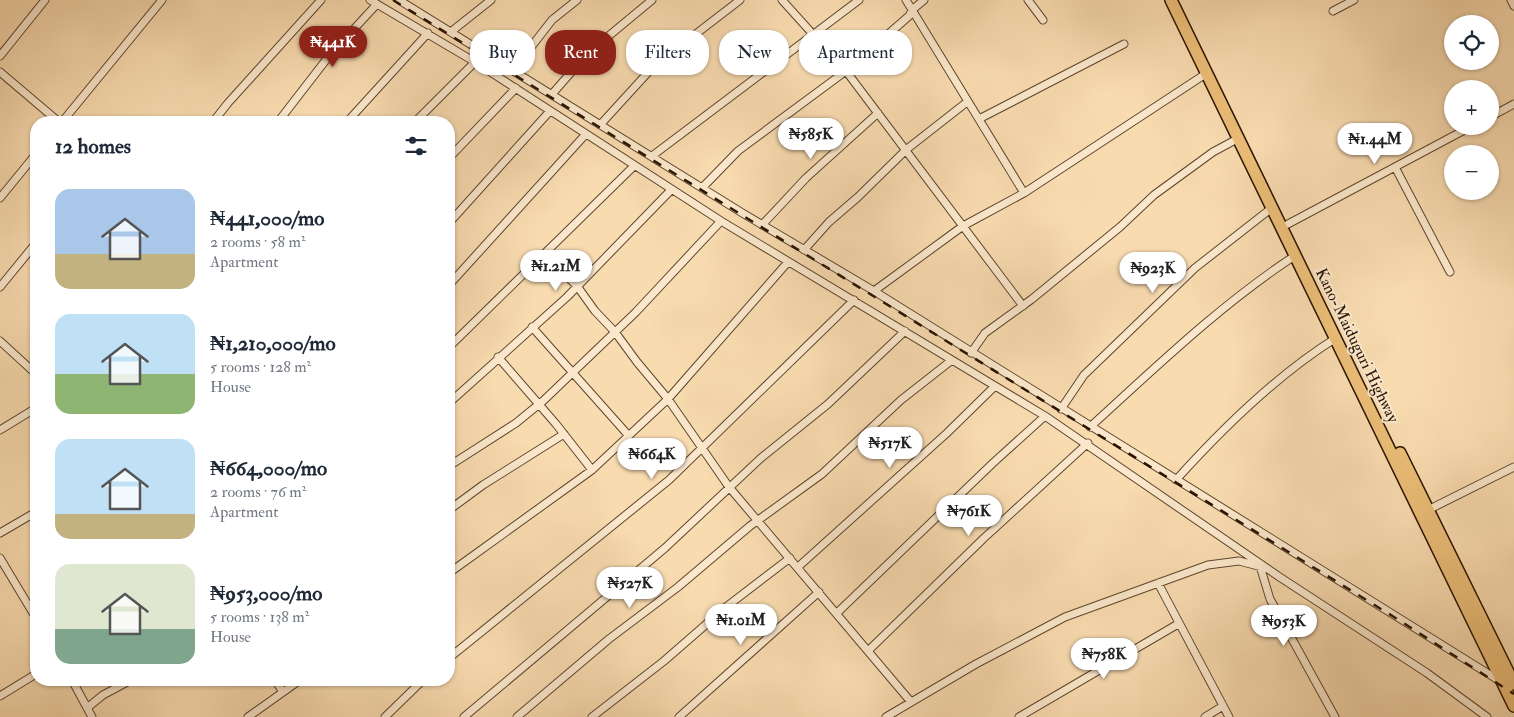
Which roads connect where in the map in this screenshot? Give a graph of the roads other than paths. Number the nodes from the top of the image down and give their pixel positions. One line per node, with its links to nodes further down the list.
1 (45, 0): 35 (street)
2 (162, 0): 53 (street)
3 (321, 0): 54 (street)
4 (370, 0): 20 (street)
5 (399, 0): 21 (street)
6 (414, 0): 21 (street)
7 (491, 0): 29 (street)
8 (577, 0): 32 (street)
9 (652, 0): 45 (street)
10 (740, 0): 59 (street)
11 (782, 0): 26 (street)
12 (859, 0): 27 (street)
13 (906, 0): 23 (street)
14 (924, 0): 23 (street)
15 (1028, 0): 25 (street)
16 (1171, 0): 39 (highway, Kano-Maiduguri Highway)
17 (1180, 0): 48 (highway, Kano-Maiduguri Highway)
18 (1354, 0): 24 (street)
19 (1510, 0): 22 (street)
20 (377, 4): 30 (street); 55 (street)
21 (408, 6): 29 (street)
22 (1514, 6)
23 (912, 10): 28 (street); 46 (street)
24 (1333, 11)
25 (1043, 20)
26 (811, 30)
27 (818, 30)
28 (893, 30)
29 (452, 31): 31 (street)
30 (428, 33): 36 (street); 56 (street)
31 (470, 42)
32 (535, 42)
33 (799, 44): 65 (street)
34 (1124, 44): 58 (street)
35 (0, 56)
36 (470, 59)
37 (470, 67): 57 (street)
38 (0, 72): 52 (street)
39 (1208, 73): 48 (highway, Kano-Maiduguri Highway); 71 (street)
40 (496, 75): 44 (street)
41 (524, 75): 45 (street)
42 (841, 75): 69 (street)
43 (849, 75): 51 (street)
44 (516, 88): 49 (street); 64 (street)
45 (552, 93): 59 (street)
46 (967, 102): 58 (street); 63 (street)
47 (1514, 104): 50 (street)
48 (1230, 111): 62 (highway, Kano-Maiduguri Highway); 76 (highway, Kano-Maiduguri Highway)
49 (550, 112): 60 (street); 74 (street)
50 (1499, 112)
51 (878, 113): 63 (street); 77 (street)
52 (53, 116)
53 (65, 116)
54 (218, 116)
55 (283, 116)
56 (352, 116)
57 (421, 116)
58 (979, 120): 71 (street)
59 (600, 125): 65 (street)
60 (585, 135): 67 (street); 85 (street)
61 (1455, 135): 68 (street)
62 (1239, 138): 73 (highway, Kano-Maiduguri Highway); 90 (street)
63 (907, 149): 78 (street); 79 (street)
64 (455, 152)
65 (652, 156): 69 (street)
66 (30, 161): 72 (street)
67 (634, 166): 70 (street); 81 (street)
68 (1395, 167): 76 (street); 84 (street)
69 (702, 188): 77 (street)
70 (671, 190): 75 (street); 86 (street)
71 (1024, 193): 78 (street)
72 (0, 198)
73 (1273, 207): 82 (highway, Kano-Maiduguri Highway); 106 (street)
74 (455, 216)
75 (720, 221): 83 (street); 93 (street)
76 (1288, 224): 121 (highway, Kano-Maiduguri Highway)
77 (762, 225): 79 (street)
78 (963, 226): 88 (street); 90 (street)
79 (804, 250): 88 (street)
80 (30, 251): 87 (street)
81 (545, 255): 86 (street); 96 (street)
82 (1296, 255): 94 (highway, Kano-Maiduguri Highway); 109 (street)
83 (788, 262): 89 (street); 104 (street)
84 (1450, 272)
85 (455, 278)
86 (577, 286): 91 (street); 93 (street)
87 (0, 287)
88 (874, 291): 97 (street)
89 (854, 300): 92 (street); 114 (street)
90 (1023, 306): 97 (street)
91 (532, 327): 98 (street); 101 (street)
92 (905, 331): 99 (street); 119 (street)
93 (615, 332): 101 (street); 104 (street)
94 (1336, 338): 118 (street); 139 (highway, Kano-Maiduguri Highway)
95 (0, 341): 100 (street)
96 (455, 341)
97 (971, 353): 106 (street)
98 (498, 357): 103 (street); 105 (street)
99 (952, 360): 102 (street); 123 (street)
100 (30, 368)
101 (573, 374): 105 (street); 112 (street)
102 (995, 386): 108 (street); 128 (street)
103 (455, 397)
104 (668, 399): 112 (street); 114 (street)
105 (538, 404): 111 (street); 115 (street)
106 (1061, 409): 109 (street)
107 (30, 412): 110 (street)
108 (1045, 416): 113 (street); 134 (street)
109 (1090, 427): 118 (street)
110 (0, 430)
111 (564, 434): 117 (street); 120 (street)
112 (629, 436): 117 (street)
113 (1088, 443): 130 (street); 136 (street)
114 (703, 450): 119 (street); 137 (street)
115 (455, 462)
116 (1514, 467): 121 (street)
117 (592, 470): 129 (street)
118 (1176, 480): 139 (street)
119 (729, 487): 123 (street); 156 (street)
120 (455, 506)
121 (1428, 510): 139 (highway, Kano-Maiduguri Highway)
122 (30, 516): 124 (street)
123 (758, 520): 126 (street); 157 (street)
124 (0, 533)
125 (0, 558): 133 (street)
126 (790, 558): 128 (street); 158 (street)
127 (1260, 566): 130 (street); 131 (street); 164 (street)
128 (798, 568): 132 (street)
129 (455, 569)
130 (1281, 578): 153 (street)
131 (1158, 583): 135 (street); 148 (street)
132 (819, 592): 134 (street); 159 (street)
133 (30, 608)
134 (838, 613): 136 (street)
135 (1178, 624): 149 (street); 161 (street)
136 (869, 650): 148 (street)
137 (455, 653)
138 (30, 678): 147 (street)
139 (1508, 683): 145 (street); 150 (highway, Kano-Maiduguri Highway)
140 (75, 686): 151 (street)
141 (120, 686): 151 (street)
142 (279, 686): 146 (street)
143 (292, 686): 146 (street)
144 (417, 686): 155 (street)
145 (1514, 688)
146 (283, 692): 152 (street)
147 (0, 696)
148 (911, 702): 160 (street)
149 (1223, 706): 162 (street); 163 (street)
150 (1514, 706)
151 (87, 708): 154 (street)
152 (252, 716)
153 (1482, 716)
154 (92, 717)
155 (385, 717)
156 (464, 717)
157 (517, 717)
158 (592, 717)
159 (679, 717)
160 (886, 717)
161 (1019, 717)
162 (1205, 717)
163 (1229, 717)
164 (1335, 717)

